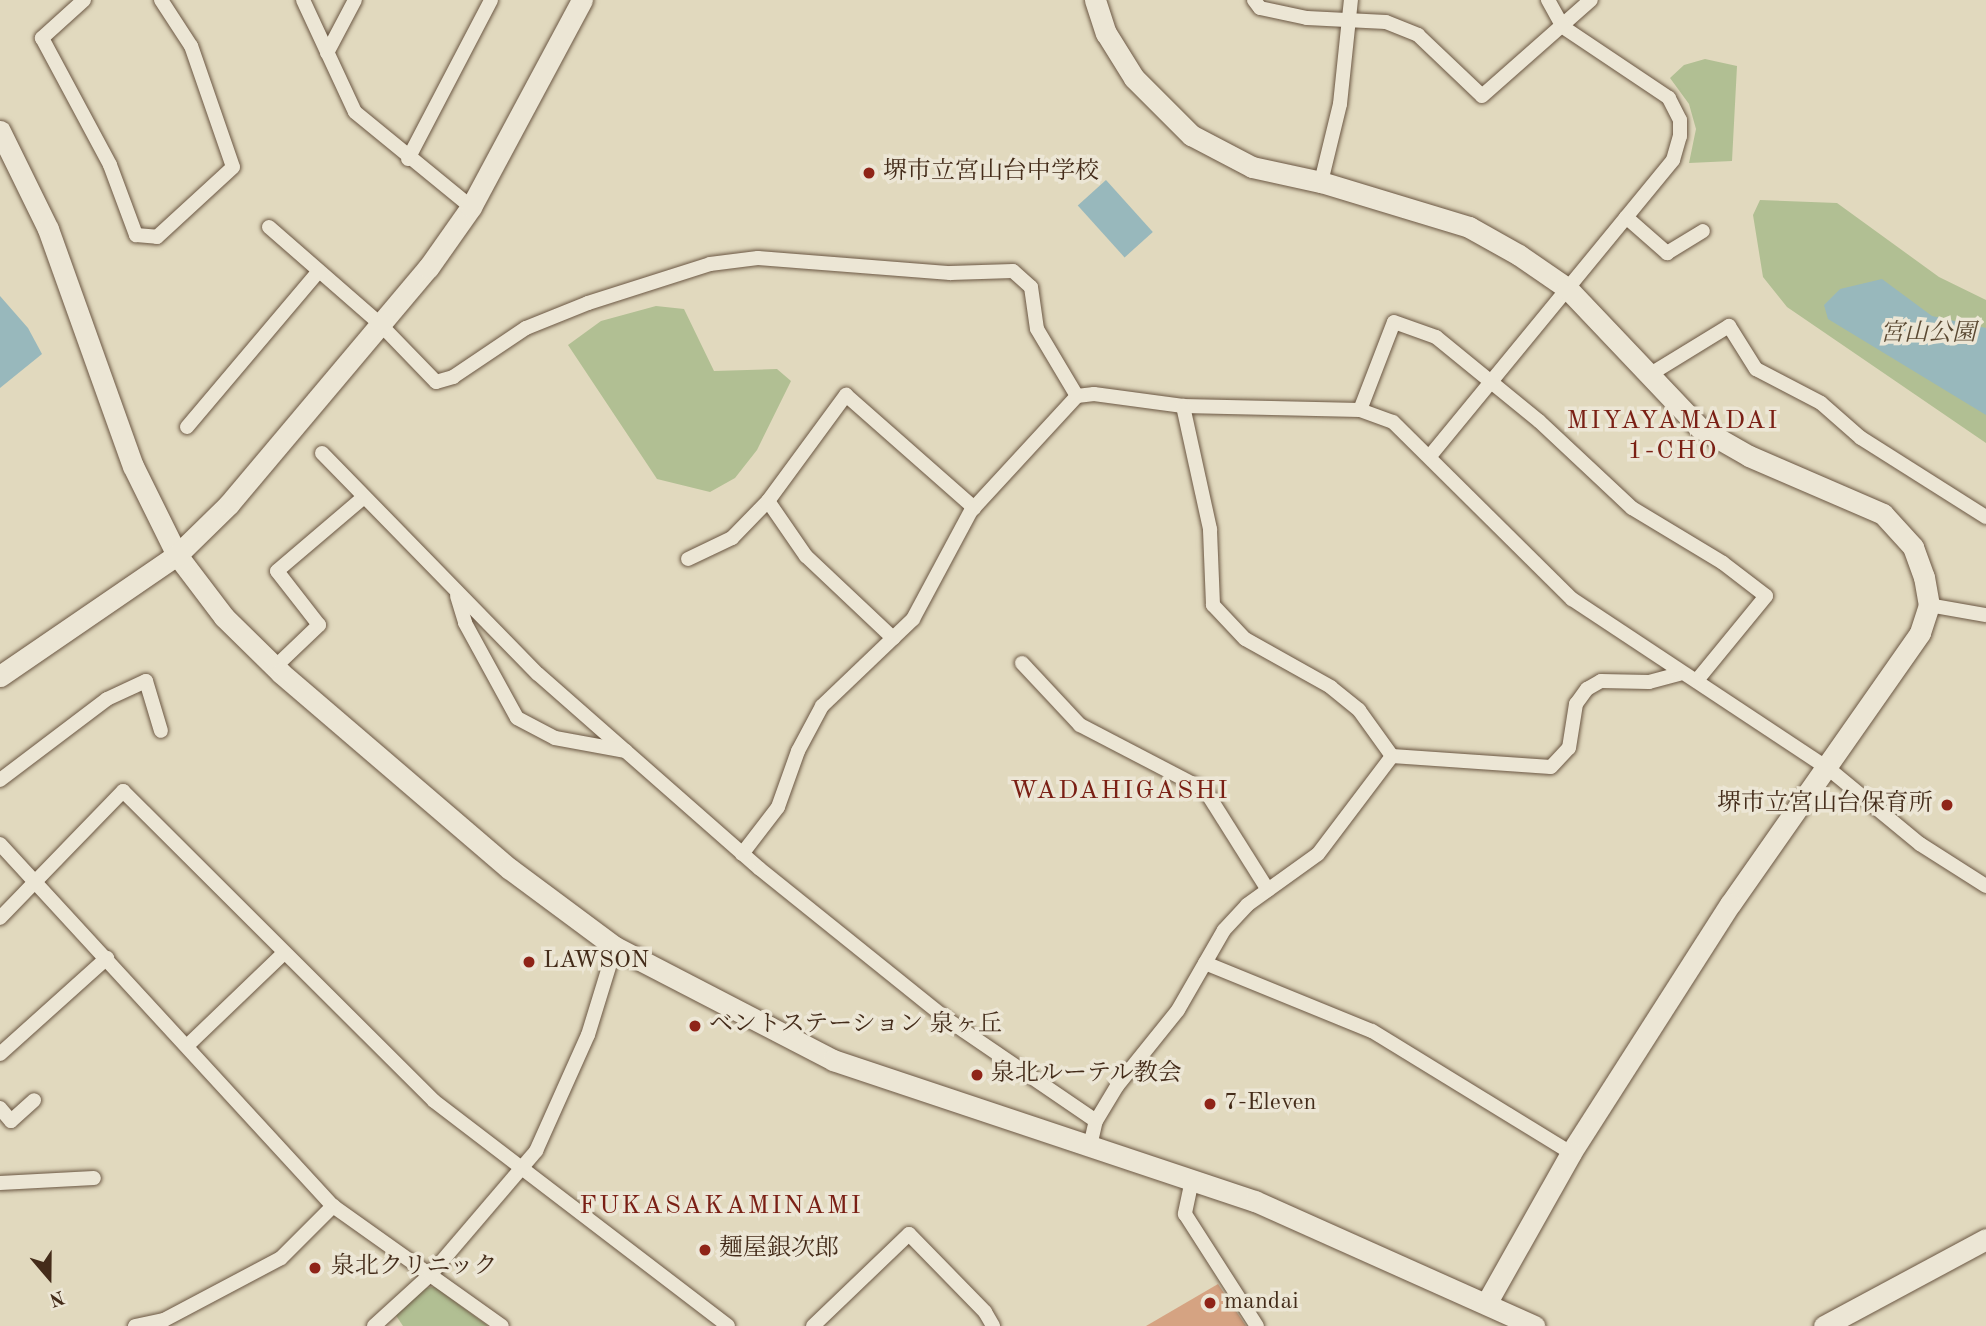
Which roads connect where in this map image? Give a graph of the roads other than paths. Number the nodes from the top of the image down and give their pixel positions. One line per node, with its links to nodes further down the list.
1 (84, 0): 2 (street)
2 (161, 0)
3 (303, 0): 14 (street)
4 (355, 0): 14 (street)
5 (491, 0): 16 (street)
6 (582, 0): 18 (street)
7 (1095, 0): 17 (street)
8 (1254, 0): 12 (street)
9 (1351, 0): 12 (street)
10 (1548, 0): 13 (street)
11 (1591, 0): 13 (street)
12 (1349, 22): 13 (street); 17 (street)
13 (1563, 27): 19 (street)
14 (327, 53): 16 (street)
15 (0, 131): 37 (street)
16 (408, 159): 18 (street)
17 (1321, 182): 23 (street)
18 (471, 207): 24 (street)
19 (1626, 218): 21 (street); 23 (street)
20 (269, 227): 22 (street)
21 (1703, 231)
22 (319, 271): 24 (street); 30 (street)
23 (1567, 288): 25 (street); 26 (street)
24 (379, 323): 27 (street); 37 (street)
25 (1648, 375): 36 (street); 40 (street)
26 (1492, 379): 29 (street); 32 (street); 47 (street)
27 (1077, 396): 28 (street); 35 (street)
28 (1183, 406): 29 (street); 50 (street)
29 (1360, 410): 32 (street)
30 (187, 427)
31 (322, 453): 33 (street)
32 (1430, 456): 45 (street)
33 (364, 497): 39 (street); 44 (street)
34 (768, 501): 35 (street); 38 (street); 42 (street)
35 (974, 508): 42 (street)
36 (1986, 517)
37 (177, 555): 44 (street); 46 (street)
38 (688, 559)
39 (457, 595): 49 (street); 49 (street)
40 (1929, 606): 41 (street); 51 (street)
41 (1986, 615)
42 (894, 638): 54 (street)
43 (1023, 663): 57 (street)
44 (275, 667): 59 (street)
45 (1679, 674): 47 (street); 50 (street)
46 (0, 676)
47 (1698, 679): 51 (street)
48 (161, 731): 52 (street)
49 (625, 751): 54 (street)
50 (1392, 756): 57 (street)
51 (1829, 769): 56 (street); 69 (street)
52 (0, 780)
53 (0, 844): 55 (street)
54 (742, 854): 67 (street)
55 (35, 882): 58 (street); 60 (street); 61 (street)
56 (1986, 886)
57 (1268, 890): 62 (street)
58 (0, 918)
59 (615, 947): 68 (street); 70 (street)
60 (283, 954): 63 (street); 70 (street)
61 (107, 958): 63 (street); 64 (street)
62 (1205, 963): 67 (street); 69 (street)
63 (188, 1045): 74 (street)
64 (0, 1054)
65 (34, 1100): 66 (street)
66 (0, 1108)
67 (1096, 1121): 68 (street)
68 (1090, 1146): 72 (street)
69 (1571, 1153): 77 (street)
70 (521, 1172): 76 (street); 81 (street)
71 (94, 1178): 73 (street)
72 (1192, 1180): 77 (street); 84 (street)
73 (0, 1183)
74 (333, 1206): 76 (street); 78 (street)
75 (1986, 1239): 86 (street)
76 (431, 1274): 79 (street); 80 (street)
77 (1488, 1303): 85 (street)
78 (135, 1326)
79 (374, 1326)
80 (502, 1326)
81 (728, 1326)
82 (813, 1326): 83 (street)
83 (993, 1326)
84 (1257, 1326)
85 (1534, 1326)
86 (1824, 1326)

